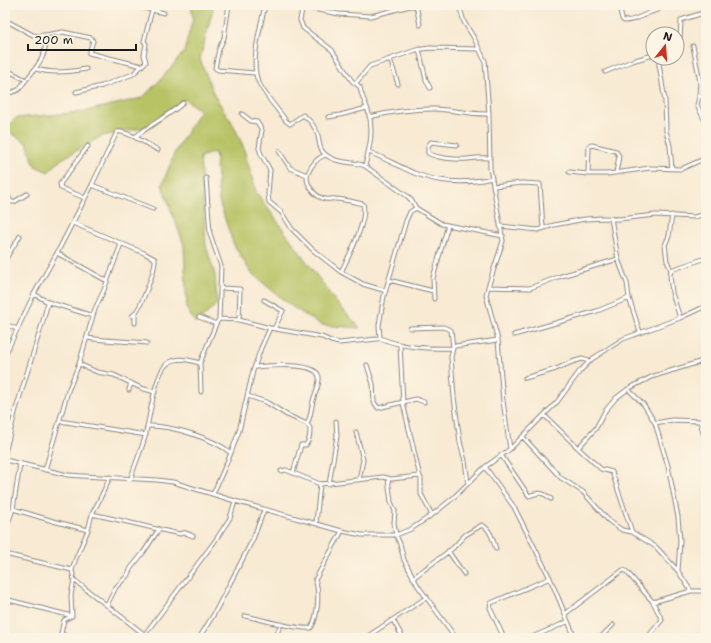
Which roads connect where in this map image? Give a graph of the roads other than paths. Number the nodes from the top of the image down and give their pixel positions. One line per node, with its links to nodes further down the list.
1 (132, 5): 10 (street)
2 (230, 5): 29 (street)
3 (265, 5): 29 (street)
4 (412, 5): 5 (street); 9 (street)
5 (416, 5): 6 (street); 15 (street)
6 (422, 5)
7 (459, 5): 20 (street)
8 (620, 5): 11 (street)
9 (303, 6): 31 (street)
10 (152, 10): 13 (street); 23 (street)
11 (658, 10)
12 (706, 12): 16 (street)
13 (164, 13)
14 (5, 20): 17 (street)
15 (420, 25)
16 (681, 26)
17 (42, 35): 23 (street); 26 (street)
18 (693, 46): 37 (street)
19 (419, 49): 20 (street); 22 (street); 33 (street)
20 (480, 49): 41 (street)
21 (645, 57): 28 (street)
22 (390, 59): 31 (street); 32 (street)
23 (142, 66): 34 (street)
24 (659, 66): 55 (street)
25 (5, 68): 30 (street)
26 (36, 69): 27 (street); 30 (street)
27 (86, 69)
28 (605, 72)
29 (255, 73): 51 (street)
30 (26, 80): 35 (street)
31 (356, 83): 39 (street)
32 (398, 84)
33 (430, 88)
34 (76, 92)
35 (5, 94)
36 (706, 95): 37 (street)
37 (699, 97): 44 (street)
38 (184, 103): 45 (street)
39 (367, 108): 42 (street); 43 (street)
40 (242, 114): 87 (street)
41 (489, 114): 42 (street); 52 (street)
42 (369, 116): 50 (street)
43 (328, 117)
44 (706, 123)
45 (135, 138): 48 (street); 62 (street)
46 (456, 145): 52 (street)
47 (88, 146): 66 (street)
48 (158, 150)
49 (279, 151): 59 (street)
50 (369, 152): 54 (street); 61 (street)
51 (325, 155): 54 (street); 59 (street)
52 (490, 158): 61 (street)
53 (706, 158): 55 (street)
54 (365, 166): 67 (street)
55 (672, 169): 57 (street)
56 (569, 172): 58 (street)
57 (616, 173): 58 (street); 58 (street)
58 (588, 174)
59 (307, 175): 87 (street)
60 (206, 178): 91 (street)
61 (492, 178): 63 (street)
62 (92, 185): 66 (street); 68 (street)
63 (493, 186): 75 (street); 77 (street)
64 (5, 189): 65 (street)
65 (27, 194)
66 (85, 198): 73 (street)
67 (416, 208): 74 (street); 88 (street)
68 (153, 210)
69 (706, 214): 70 (street)
70 (672, 215): 72 (street); 86 (street)
71 (611, 218): 72 (street); 76 (street); 77 (street)
72 (620, 219): 76 (street)
73 (73, 223): 80 (street); 82 (street)
74 (448, 225): 79 (street); 93 (street)
75 (500, 226): 77 (street); 79 (street)
76 (612, 226): 84 (street)
77 (543, 228)
78 (20, 236): 81 (street)
79 (503, 236): 90 (street)
80 (121, 244): 89 (street); 106 (street)
81 (6, 254): 85 (street)
82 (57, 254): 89 (street); 94 (street)
83 (706, 258): 86 (street)
84 (618, 259): 90 (street); 95 (street)
85 (5, 260)
86 (671, 270): 102 (street)
87 (341, 272): 92 (street)
88 (389, 280): 92 (street); 93 (street)
89 (107, 281): 100 (street)
90 (488, 287): 115 (street)
91 (221, 288): 103 (street); 104 (street)
92 (386, 291): 114 (street)
93 (433, 291): 96 (street)
94 (34, 294): 98 (street); 109 (street)
95 (629, 298): 111 (street); 112 (street)
96 (434, 299)
97 (264, 300): 110 (street)
98 (48, 302): 100 (street); 149 (street)
99 (706, 306): 102 (street)
100 (93, 316): 113 (street)
101 (199, 317): 107 (street)
102 (680, 318): 111 (street)
103 (219, 319): 104 (street); 107 (street)
104 (240, 320): 110 (street)
105 (5, 324): 109 (street)
106 (135, 324)
107 (216, 324): 122 (street)
108 (410, 328): 118 (street)
109 (16, 329): 119 (street)
110 (272, 329): 114 (street); 125 (street)
111 (640, 332): 121 (street)
112 (514, 335)
113 (87, 338): 116 (street); 123 (street)
114 (380, 338): 117 (street)
115 (498, 340): 118 (street); 148 (street)
116 (147, 343)
117 (400, 345): 118 (street); 133 (street)
118 (453, 348): 163 (street)
119 (5, 355)
120 (706, 360): 128 (street)
121 (589, 362): 126 (street); 135 (street)
122 (200, 363): 130 (street); 131 (street)
123 (79, 364): 127 (street); 136 (street)
124 (367, 366): 133 (street)
125 (255, 367): 132 (street); 141 (street)
126 (525, 378)
127 (132, 383): 129 (street); 130 (street)
128 (628, 389): 140 (street); 147 (street)
129 (129, 390)
130 (155, 392): 142 (street)
131 (201, 392)
132 (248, 396): 141 (street); 150 (street)
133 (403, 402): 134 (street); 158 (street)
134 (424, 402)
135 (544, 415): 145 (street); 147 (street)
136 (60, 421): 144 (street); 155 (street)
137 (336, 421): 165 (street)
138 (700, 421): 139 (street); 140 (street); 146 (street)
139 (706, 421)
140 (655, 423): 185 (street)
141 (307, 424): 157 (street)
142 (147, 426): 144 (street); 150 (street)
143 (356, 432): 162 (street)
144 (146, 434): 160 (street)
145 (523, 436): 148 (street); 178 (street)
146 (706, 444)
147 (578, 448): 178 (street)
148 (510, 449): 151 (street)
149 (5, 453)
150 (231, 453): 166 (street)
151 (501, 455): 154 (street); 167 (street)
152 (5, 460): 153 (street)
153 (20, 464): 155 (street); 169 (street)
154 (485, 467): 163 (street); 188 (street)
155 (45, 470): 159 (street)
156 (281, 471): 157 (street)
157 (293, 473): 164 (street)
158 (420, 476): 161 (street); 172 (street)
159 (110, 477): 160 (street); 171 (street)
160 (131, 478): 166 (street)
161 (388, 478): 162 (street); 179 (street)
162 (359, 480): 165 (street)
163 (468, 483): 172 (street)
164 (320, 484): 165 (street); 173 (street)
165 (329, 484)
166 (213, 494): 168 (street)
167 (551, 499)
168 (235, 501): 170 (street); 204 (street)
169 (13, 510): 175 (street); 177 (street)
170 (264, 510): 173 (street); 208 (street)
171 (92, 514): 174 (street); 175 (street)
172 (432, 515): 179 (street)
173 (316, 523): 176 (street)
174 (159, 529): 180 (street); 195 (street)
175 (88, 530): 184 (street)
176 (342, 531): 179 (street); 201 (street)
177 (5, 532)
178 (632, 532): 185 (street)
179 (396, 535): 187 (street)
180 (193, 536)
181 (496, 549): 182 (street)
182 (448, 551): 186 (street); 187 (street)
183 (5, 554): 184 (street)
184 (72, 570): 189 (street)
185 (678, 571): 190 (street)
186 (464, 574)
187 (413, 578): 192 (street)
188 (550, 578): 196 (street); 213 (street)
189 (74, 580): 195 (street); 197 (street)
190 (690, 591): 191 (street); 194 (street)
191 (706, 592)
192 (427, 597): 199 (street); 212 (street)
193 (5, 599): 197 (street)
194 (653, 602): 196 (street); 217 (street)
195 (107, 605): 204 (street)
196 (565, 614): 200 (street)
197 (72, 616): 203 (street)
198 (245, 616): 201 (street)
199 (393, 620): 210 (street); 211 (street)
200 (568, 622): 214 (street); 215 (street)
201 (281, 624): 209 (street)
202 (613, 625): 216 (street)
203 (61, 633): 205 (street); 206 (street)
204 (145, 634): 207 (street)
205 (60, 638)
206 (69, 638)
207 (150, 638)
208 (199, 638)
209 (275, 638)
210 (365, 638)
211 (403, 638)
212 (456, 638)
213 (504, 638)
214 (530, 638)
215 (575, 638)
216 (600, 638)
217 (647, 638)

